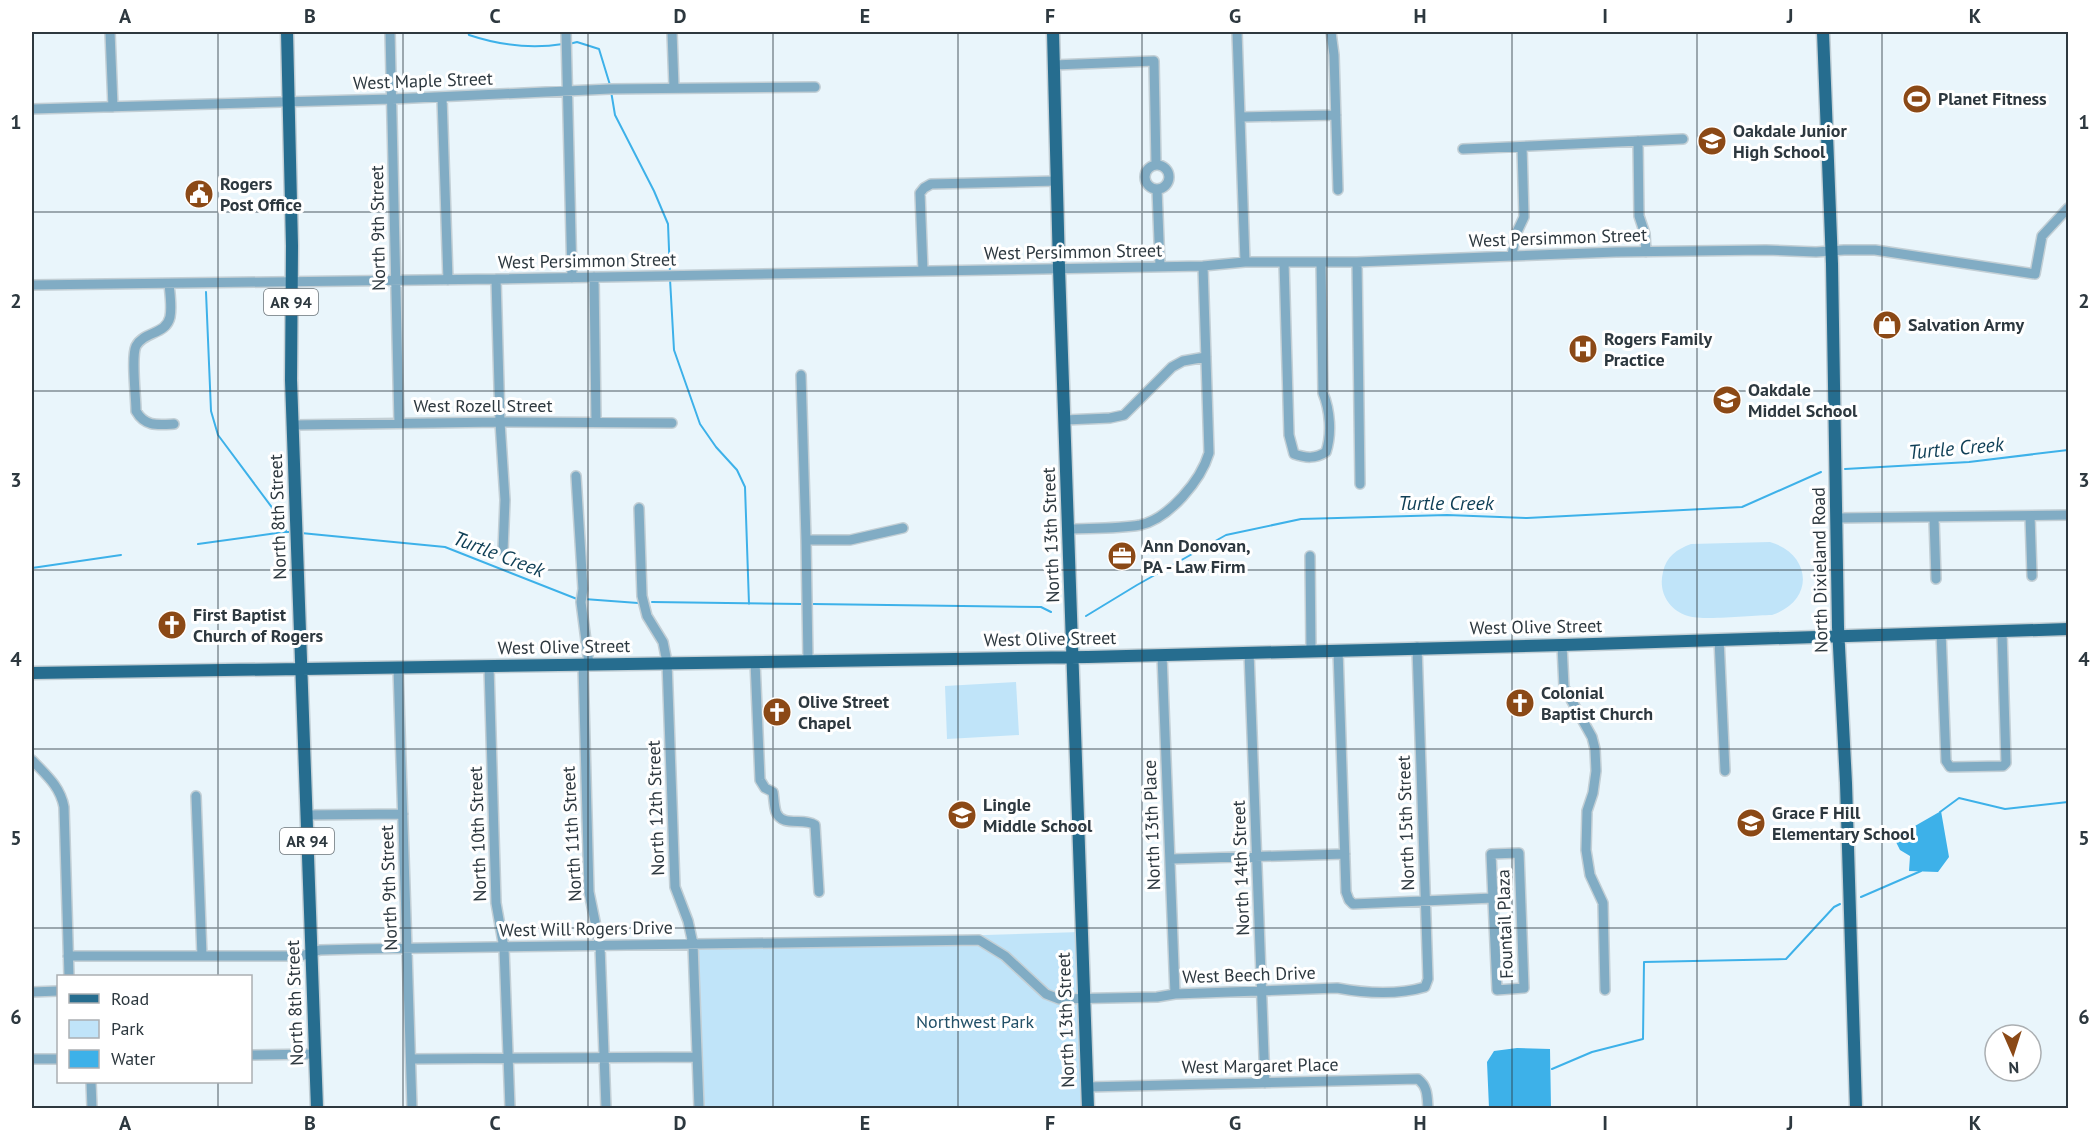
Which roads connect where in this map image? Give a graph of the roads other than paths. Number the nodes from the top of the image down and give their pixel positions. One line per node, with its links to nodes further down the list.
1 (110, 32): 17 (street)
2 (287, 32): 16 (main road, North 8th Street / AR 94)
3 (390, 32): 15 (street, North 9th Street)
4 (566, 32): 13 (street)
5 (672, 32): 11 (street)
6 (1053, 32): 10 (main road, North 13th Street)
7 (1237, 32): 20 (street)
8 (1331, 32): 19 (street)
9 (1823, 32): 30 (main road, North Dixieland Road)
10 (1054, 65): 25 (street); 26 (main road, North 13th Street)
11 (674, 87): 12 (street, West Maple Street); 13 (street, West Maple Street)
12 (815, 87)
13 (568, 92): 14 (street, West Maple Street); 41 (street)
14 (442, 97): 15 (street, West Maple Street); 45 (street)
15 (392, 99): 16 (street, West Maple Street); 44 (street, North 9th Street)
16 (289, 101): 17 (street, West Maple Street); 46 (main road, North 8th Street / AR 94)
17 (113, 107): 18 (street, West Maple Street)
18 (32, 109)
19 (1336, 115): 20 (street); 28 (street)
20 (1240, 117): 33 (street)
21 (1683, 139): 22 (street)
22 (1638, 141): 23 (street); 31 (street)
23 (1522, 147): 24 (street); 32 (street)
24 (1462, 149)
25 (1156, 164): 27 (street); 27 (street)
26 (1057, 181): 39 (main road, North 13th Street); 40 (street)
27 (1157, 189): 37 (street)
28 (1338, 190)
29 (2068, 208): 30 (street, West Persimmon Street)
30 (1832, 251): 31 (street, West Persimmon Street); 63 (main road, North Dixieland Road)
31 (1646, 252): 32 (street, West Persimmon Street)
32 (1512, 255): 36 (street, West Persimmon Street)
33 (1245, 262): 34 (street, West Persimmon Street); 38 (street, West Persimmon Street)
34 (1284, 262): 35 (street, West Persimmon Street); 35 (street)
35 (1321, 262): 36 (street, West Persimmon Street)
36 (1357, 262): 59 (street)
37 (1160, 266): 38 (street, West Persimmon Street); 39 (street, West Persimmon Street)
38 (1203, 266): 49 (street)
39 (1059, 268): 40 (street, West Persimmon Street); 51 (main road, North 13th Street)
40 (923, 271): 42 (street, West Persimmon Street)
41 (572, 278): 42 (street, West Persimmon Street); 43 (street, West Persimmon Street)
42 (594, 278): 53 (street)
43 (496, 279): 45 (street, West Persimmon Street); 52 (street)
44 (396, 280): 45 (street, West Persimmon Street); 46 (street, West Persimmon Street); 54 (street, North 9th Street)
45 (448, 280)
46 (292, 282): 47 (street, West Persimmon Street); 57 (main road, North 8th Street / AR 94)
47 (170, 284): 48 (street, West Persimmon Street); 56 (street)
48 (32, 285)
49 (1206, 357): 51 (street); 66 (street)
50 (801, 375): 67 (street)
51 (1065, 420): 66 (main road, North 13th Street)
52 (500, 422): 53 (street, West Rozell Street); 54 (street, West Rozell Street); 68 (street)
53 (597, 422): 55 (street, West Rozell Street)
54 (399, 423): 57 (street, West Rozell Street)
55 (672, 423)
56 (174, 424)
57 (293, 425): 90 (main road, North 8th Street / AR 94)
58 (576, 476): 87 (street, North 11th Street)
59 (1360, 484)
60 (639, 508): 86 (street, North 12th Street)
61 (2068, 515): 62 (street)
62 (2030, 516): 64 (street); 70 (street)
63 (1837, 518): 64 (street); 75 (main road, North Dixieland Road)
64 (1934, 518): 71 (street)
65 (903, 528): 67 (street)
66 (1069, 529): 83 (main road, North 13th Street)
67 (806, 540): 84 (street)
68 (503, 551)
69 (1310, 556): 80 (street)
70 (2032, 576)
71 (1936, 579)
72 (2068, 629): 74 (main road, West Olive Street)
73 (1941, 632): 74 (main road, West Olive Street); 74 (street); 75 (main road, West Olive Street)
74 (2002, 632)
75 (1838, 635): 76 (main road, West Olive Street); 137 (main road, North Dixieland Road)
76 (1719, 639): 77 (main road, West Olive Street); 93 (street)
77 (1562, 645): 78 (main road, West Olive Street); 112 (street)
78 (1417, 647): 79 (main road, West Olive Street); 102 (street, North 15th Street)
79 (1338, 650): 80 (main road, West Olive Street); 97 (street)
80 (1311, 651): 81 (main road, West Olive Street)
81 (1249, 652): 82 (main road, West Olive Street); 98 (street, North 14th Street)
82 (1161, 655): 83 (main road, West Olive Street); 99 (street, North 13th Place)
83 (1072, 657): 84 (main road, West Olive Street); 117 (main road, North 13th Street)
84 (807, 660): 85 (main road, West Olive Street)
85 (755, 661): 86 (main road, West Olive Street); 100 (street)
86 (667, 662): 87 (main road, West Olive Street); 103 (street, North 12th Street)
87 (586, 664): 89 (main road, West Olive Street); 104 (street, North 11th Street)
88 (398, 667): 89 (main road, West Olive Street); 90 (main road, West Olive Street); 95 (street, North 9th Street)
89 (489, 667): 106 (street, North 10th Street)
90 (301, 669): 91 (main road, West Olive Street); 96 (main road, North 8th Street / AR 94)
91 (32, 673)
92 (32, 760): 108 (street)
93 (1725, 771)
94 (196, 796): 109 (street)
95 (403, 814): 96 (street); 105 (street, North 9th Street)
96 (306, 815): 107 (main road, North 8th Street / AR 94)
97 (1345, 854): 98 (street); 102 (street)
98 (1257, 857): 99 (street); 114 (street, North 14th Street)
99 (1170, 859): 116 (street, North 13th Place)
100 (819, 892)
101 (1493, 898): 101 (street, Fountail Plaza); 102 (street)
102 (1425, 901): 111 (street, North 15th Street)
103 (693, 944): 104 (street, West Will Rogers Drive); 117 (street, West Will Rogers Drive); 120 (street, North 12th Street)
104 (600, 946): 106 (street, West Will Rogers Drive); 121 (street, North 11th Street)
105 (407, 948): 106 (street, West Will Rogers Drive); 107 (street, West Will Rogers Drive); 124 (street, North 9th Street)
106 (504, 948): 125 (street, North 10th Street)
107 (311, 951): 109 (street, West Will Rogers Drive); 118 (main road, North 8th Street / AR 94)
108 (68, 956): 109 (street, West Will Rogers Drive); 110 (street)
109 (202, 956)
110 (69, 975)
111 (1415, 990): 114 (street, West Beech Drive)
112 (1605, 990)
113 (57, 991): 115 (street)
114 (1262, 991): 116 (street, West Beech Drive); 127 (street, North 14th Street)
115 (32, 992)
116 (1175, 994): 117 (street, West Beech Drive)
117 (1085, 999): 128 (main road, North 13th Street)
118 (315, 1054): 119 (street); 130 (main road, North 8th Street / AR 94)
119 (252, 1055)
120 (697, 1057): 121 (street); 134 (street, North 12th Street)
121 (604, 1058): 125 (street); 133 (street, North 11th Street)
122 (32, 1059): 123 (street)
123 (57, 1059)
124 (411, 1059): 125 (street); 131 (street, North 9th Street)
125 (508, 1059): 132 (street, North 10th Street)
126 (91, 1083): 129 (street)
127 (1265, 1083): 128 (street, West Margaret Place); 136 (street, West Margaret Place)
128 (1087, 1087): 135 (main road, North 13th Street)
129 (92, 1108)
130 (317, 1108)
131 (412, 1108)
132 (510, 1108)
133 (606, 1108)
134 (699, 1108)
135 (1088, 1108)
136 (1428, 1108)
137 (1856, 1108)

